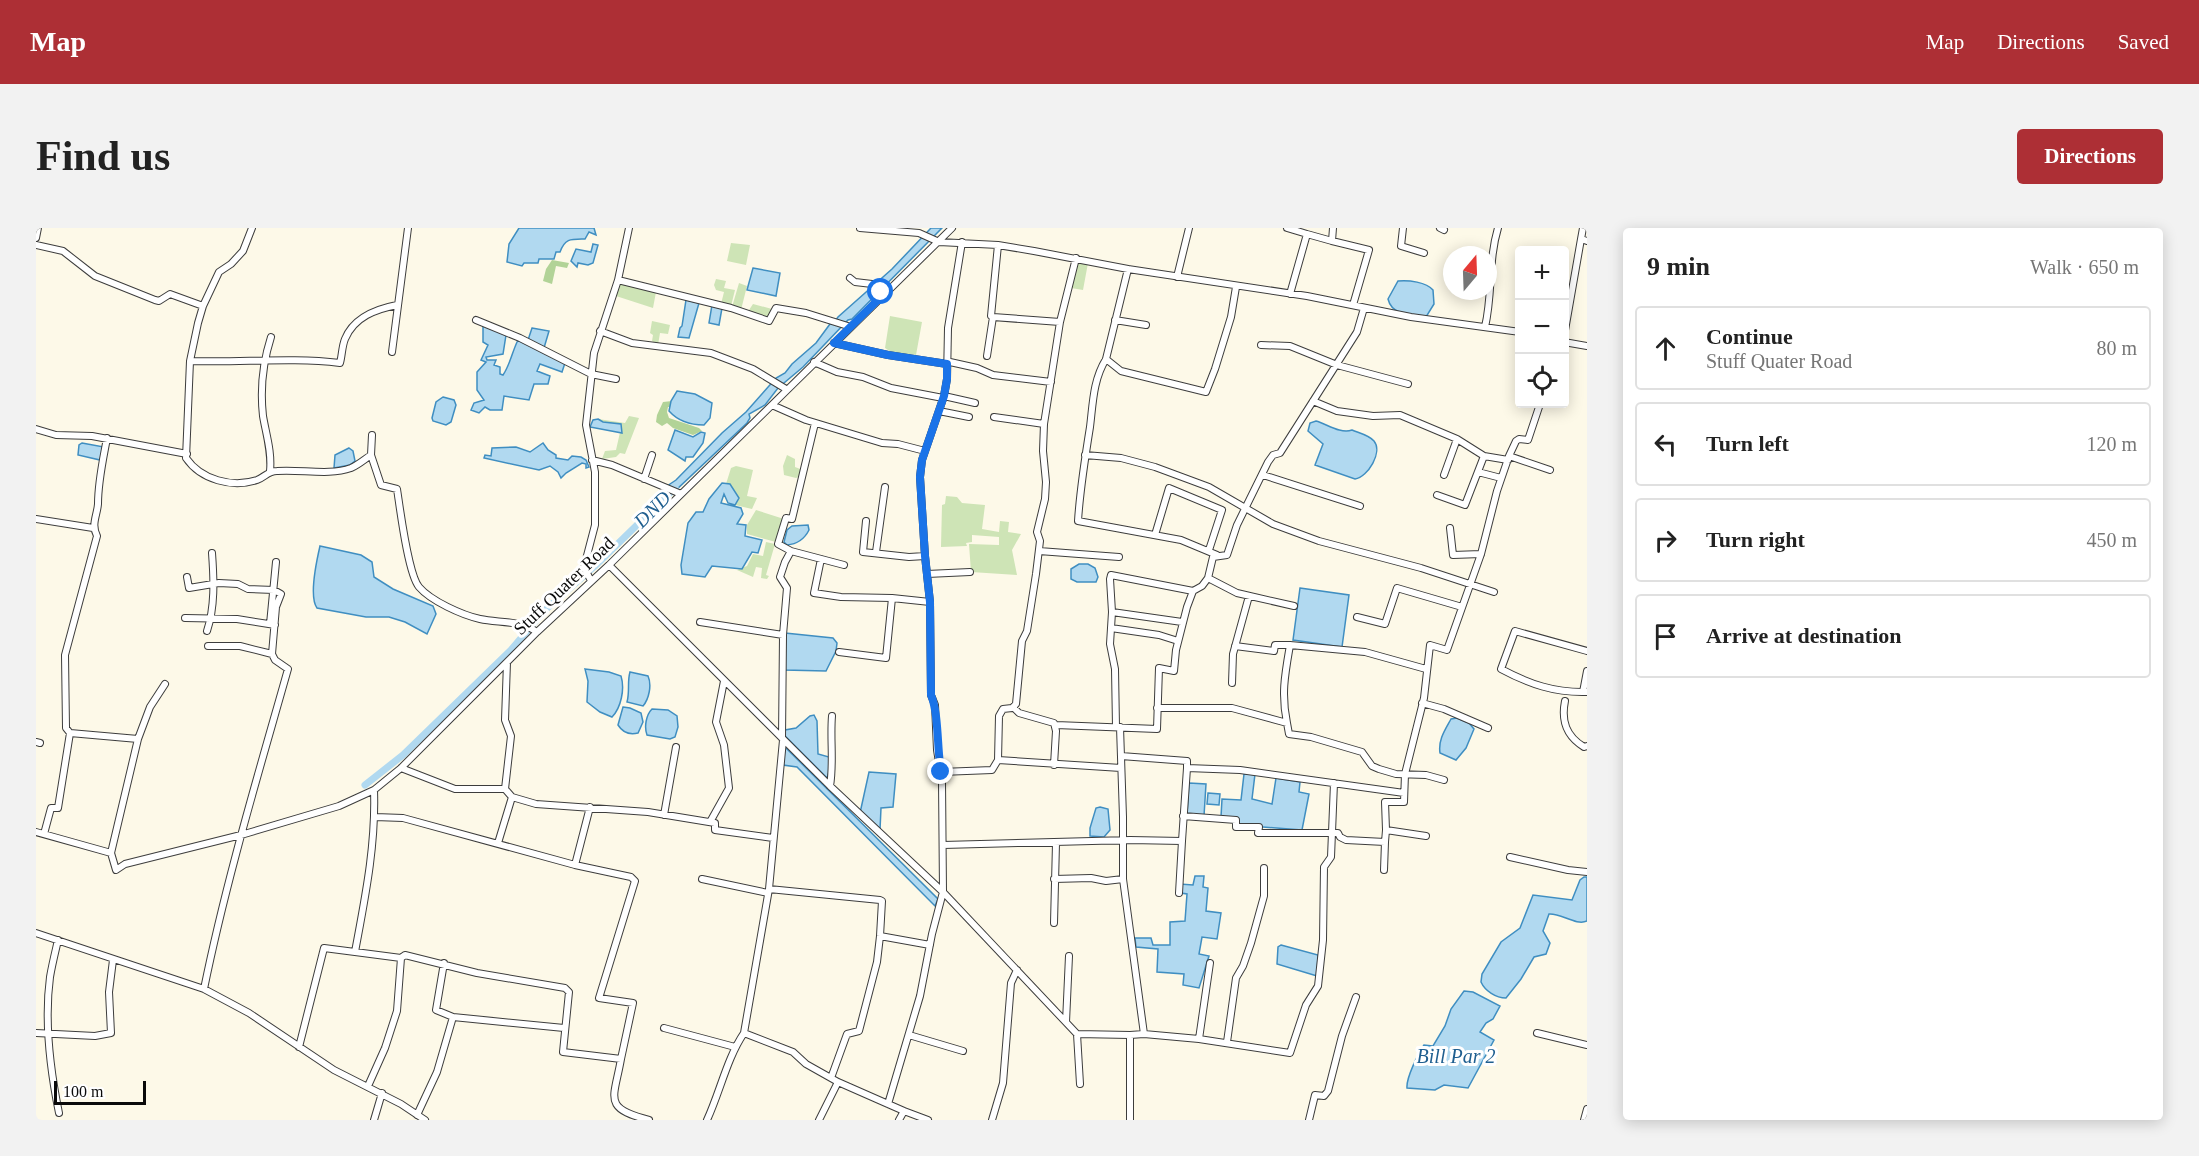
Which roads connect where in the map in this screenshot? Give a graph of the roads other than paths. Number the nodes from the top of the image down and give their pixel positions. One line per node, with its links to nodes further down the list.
1 (39, 228): 17 (street)
2 (252, 228): 35 (street)
3 (408, 228): 33 (street)
4 (628, 228): 29 (street)
5 (860, 228): 14 (street)
6 (927, 228): 15 (street)
7 (952, 228): 20 (street, Stuff Quater Road)
8 (1189, 228): 27 (street)
9 (1287, 228): 16 (street)
10 (1333, 228): 19 (street)
11 (1404, 228): 24 (street)
12 (1497, 228): 44 (street)
13 (1583, 228): 18 (street)
14 (887, 230): 15 (street)
15 (921, 234): 20 (street)
16 (1307, 234): 19 (street); 32 (street)
17 (36, 238)
18 (1584, 240): 37 (street)
19 (1332, 241): 34 (street)
20 (939, 242): 21 (street); 31 (street, Stuff Quater Road)
21 (962, 242): 22 (street); 58 (street)
22 (998, 245): 25 (street); 38 (street)
23 (36, 246): 35 (street)
24 (1424, 253)
25 (1076, 258): 26 (street); 41 (street)
26 (1128, 269): 27 (street); 40 (street)
27 (1177, 277): 30 (street)
28 (850, 278): 31 (street)
29 (618, 280): 42 (street); 45 (street)
30 (1236, 286): 32 (street); 54 (street)
31 (883, 293): 42 (street, Stuff Quater Road)
32 (1290, 294): 34 (street)
33 (397, 305): 52 (street); 55 (street)
34 (1353, 305): 36 (street)
35 (203, 306): 56 (street)
36 (1364, 308): 44 (street); 59 (street)
37 (1569, 312)
38 (993, 317): 41 (street); 53 (street)
39 (476, 320): 60 (street)
40 (1115, 320): 43 (street); 54 (street)
41 (1060, 322): 62 (street)
42 (848, 325): 48 (street, Stuff Quater Road)
43 (1146, 325)
44 (1485, 327): 46 (street)
45 (600, 331): 60 (street); 64 (street)
46 (1515, 331)
47 (271, 337): 55 (street)
48 (834, 343): 57 (street, Stuff Quater Road); 58 (street)
49 (1569, 343): 51 (street)
50 (1261, 345): 59 (street)
51 (1587, 345)
52 (392, 352)
53 (987, 356)
54 (1106, 359): 83 (street)
55 (265, 360): 56 (street); 88 (street)
56 (190, 361): 80 (street)
57 (814, 362): 64 (street, Stuff Quater Road); 65 (street)
58 (947, 364): 62 (street); 65 (street)
59 (1337, 364): 63 (street); 66 (street)
60 (591, 374): 61 (street); 86 (street)
61 (616, 379)
62 (1051, 382): 74 (street)
63 (1408, 384)
64 (784, 387): 68 (street, Stuff Quater Road)
65 (944, 397): 67 (street); 70 (street)
66 (1314, 401): 78 (street); 91 (street)
67 (975, 403)
68 (772, 405): 73 (street); 95 (street, Stuff Quater Road)
69 (1539, 408): 85 (street)
70 (939, 411): 71 (street); 79 (street)
71 (969, 417)
72 (994, 417): 74 (street)
73 (815, 423): 79 (street); 107 (street)
74 (1044, 424): 108 (street)
75 (36, 429): 77 (street)
76 (372, 435): 81 (street)
77 (106, 438): 80 (street); 103 (street)
78 (1457, 439): 84 (street); 90 (street)
79 (925, 451): 113 (street)
80 (187, 454): 88 (street)
81 (371, 455): 88 (street); 140 (street)
82 (652, 455): 93 (street)
83 (1085, 455): 97 (street); 105 (street)
84 (1484, 456): 85 (street); 89 (street)
85 (1508, 458): 87 (street); 92 (street)
86 (592, 460): 93 (street); 123 (street)
87 (1550, 470)
88 (270, 471)
89 (1478, 472): 92 (street); 96 (street)
90 (1444, 475)
91 (1263, 476): 98 (street); 99 (street)
92 (1501, 478): 111 (street)
93 (644, 479): 95 (street)
94 (885, 487): 109 (street)
95 (678, 493): 117 (street, Stuff Quater Road)
96 (1437, 495)
97 (1227, 498): 99 (street); 100 (street)
98 (1360, 506)
99 (1244, 509): 112 (street); 124 (street)
100 (1222, 510): 105 (street); 106 (street)
101 (36, 519): 103 (street)
102 (866, 521): 109 (street)
103 (93, 528): 167 (street)
104 (1450, 528): 111 (street)
105 (1155, 535): 106 (street)
106 (1209, 550): 112 (street)
107 (791, 551): 115 (street); 143 (street)
108 (1039, 551): 114 (street); 160 (street)
109 (876, 552): 113 (street)
110 (212, 553): 136 (street)
111 (1480, 554): 124 (street)
112 (1217, 555): 122 (street)
113 (925, 556): 120 (street)
114 (1119, 557)
115 (821, 559): 118 (street); 129 (street)
116 (276, 562): 125 (street)
117 (609, 565): 123 (street, Stuff Quater Road); 154 (street)
118 (844, 565)
119 (970, 572): 120 (street)
120 (927, 574): 130 (street)
121 (187, 577): 125 (street)
122 (1208, 578): 126 (street); 128 (street)
123 (590, 579): 140 (street, Stuff Quater Road)
124 (1471, 585): 127 (street); 132 (street)
125 (274, 590): 139 (street)
126 (1193, 591): 133 (street); 138 (street)
127 (1494, 592)
128 (1248, 596): 131 (street); 147 (street)
129 (892, 598): 130 (street); 149 (street)
130 (930, 602): 178 (street)
131 (1294, 606)
132 (1462, 607): 134 (street); 152 (street)
133 (1112, 612): 138 (street); 141 (street)
134 (1357, 617)
135 (185, 618): 136 (street)
136 (212, 618): 139 (street); 142 (street)
137 (700, 622): 143 (street)
138 (1182, 622): 144 (street)
139 (272, 625): 150 (street)
140 (532, 628): 151 (street, Stuff Quater Road)
141 (1111, 628): 144 (street); 165 (street)
142 (207, 631)
143 (783, 635): 169 (street)
144 (1178, 641): 161 (street)
145 (1290, 645): 147 (street); 152 (street); 163 (street)
146 (208, 646): 150 (street)
147 (1235, 646): 155 (street)
148 (1587, 651): 157 (street)
149 (839, 652)
150 (272, 654): 196 (street)
151 (507, 663): 175 (street, Stuff Quater Road); 183 (street)
152 (1426, 669): 159 (street)
153 (1587, 671): 157 (street)
154 (724, 681): 169 (street); 191 (street)
155 (1232, 683)
156 (165, 684): 168 (street)
157 (1585, 692)
158 (1565, 701): 170 (street)
159 (1422, 703): 166 (street); 179 (street)
160 (1014, 708): 164 (street); 173 (street)
161 (1157, 708): 163 (street); 165 (street)
162 (832, 716): 182 (street)
163 (1287, 723): 179 (street)
164 (1056, 725): 165 (street); 174 (street)
165 (1118, 727): 172 (street)
166 (1488, 729)
167 (70, 733): 168 (street); 195 (street)
168 (138, 739): 205 (street)
169 (782, 739): 182 (street); 198 (street)
170 (1587, 746)
171 (676, 747): 188 (street)
172 (1121, 756): 176 (street); 177 (street)
173 (998, 760): 174 (street); 178 (street)
174 (1054, 765): 176 (street)
175 (401, 768): 183 (street); 184 (street, Stuff Quater Road)
176 (1121, 768): 199 (street)
177 (1187, 768): 181 (street); 189 (street)
178 (941, 772): 204 (street)
179 (1405, 774): 180 (street); 185 (street)
180 (1444, 780)
181 (1334, 783): 185 (street); 194 (street)
182 (830, 786): 215 (street)
183 (505, 789): 186 (street)
184 (374, 790): 190 (street); 196 (street, Stuff Quater Road)
185 (1404, 793): 192 (street)
186 (512, 797): 187 (street); 202 (street)
187 (590, 807): 188 (street); 207 (street)
188 (664, 815): 191 (street)
189 (1183, 816): 194 (street); 200 (street)
190 (375, 817): 202 (street); 222 (street)
191 (710, 822): 198 (street)
192 (1386, 830): 197 (street); 201 (street)
193 (36, 832): 195 (street)
194 (1331, 833): 201 (street); 244 (street)
195 (44, 834): 205 (street)
196 (241, 836): 205 (street, Stuff Quater Road); 229 (street)
197 (1426, 836)
198 (774, 838): 214 (street)
199 (1123, 841): 200 (street); 203 (street); 213 (street)
200 (1182, 841): 216 (street)
201 (1385, 842): 209 (street)
202 (498, 843): 207 (street)
203 (1056, 843): 204 (street); 212 (street)
204 (944, 845): 215 (street)
205 (111, 853)
206 (1510, 857): 210 (street)
207 (575, 864): 249 (street)
208 (1264, 868): 244 (street)
209 (1384, 870)
210 (1587, 872)
211 (702, 879): 214 (street)
212 (1054, 879): 213 (street); 217 (street)
213 (1123, 879): 240 (street)
214 (768, 891): 219 (street); 238 (street)
215 (943, 892): 221 (street); 228 (street)
216 (1179, 893)
217 (1054, 923)
218 (36, 933): 220 (street)
219 (880, 936): 221 (street); 250 (street)
220 (58, 940): 225 (street); 236 (street)
221 (930, 945): 241 (street)
222 (355, 952): 224 (street); 246 (street)
223 (1069, 956): 232 (street)
224 (401, 958): 226 (street); 253 (street)
225 (113, 960): 229 (street); 236 (street)
226 (444, 963): 231 (street); 233 (street)
227 (1210, 963): 243 (street)
228 (1017, 970): 232 (street); 268 (street)
229 (204, 989): 246 (street)
230 (1356, 997): 270 (street)
231 (453, 1017): 233 (street); 259 (street)
232 (1066, 1022): 239 (street)
233 (564, 1028): 249 (street)
234 (664, 1028): 247 (street)
235 (36, 1033): 236 (street)
236 (48, 1033): 258 (street)
237 (1537, 1033): 245 (street)
238 (744, 1034): 247 (street); 250 (street)
239 (1077, 1034): 242 (street); 252 (street)
240 (1144, 1034): 242 (street); 243 (street)
241 (909, 1035): 248 (street); 255 (street)
242 (1130, 1035): 269 (street)
243 (1199, 1039): 244 (street)
244 (1227, 1042)
245 (1587, 1045)
246 (299, 1047): 253 (street)
247 (735, 1047): 264 (street)
248 (963, 1051)
249 (621, 1059): 260 (street)
250 (831, 1078): 251 (street)
251 (838, 1082): 255 (street); 265 (street)
252 (1080, 1084)
253 (368, 1086): 254 (street)
254 (382, 1094): 259 (street); 261 (street)
255 (888, 1104): 257 (street)
256 (1587, 1109): 271 (street)
257 (904, 1111): 266 (street); 267 (street)
258 (59, 1113)
259 (417, 1115): 262 (street)
260 (633, 1118): 263 (street)
261 (375, 1120)
262 (425, 1120)
263 (649, 1120)
264 (707, 1120)
265 (819, 1120)
266 (899, 1120)
267 (928, 1120)
268 (992, 1120)
269 (1130, 1120)
270 (1310, 1120)
271 (1584, 1120)

